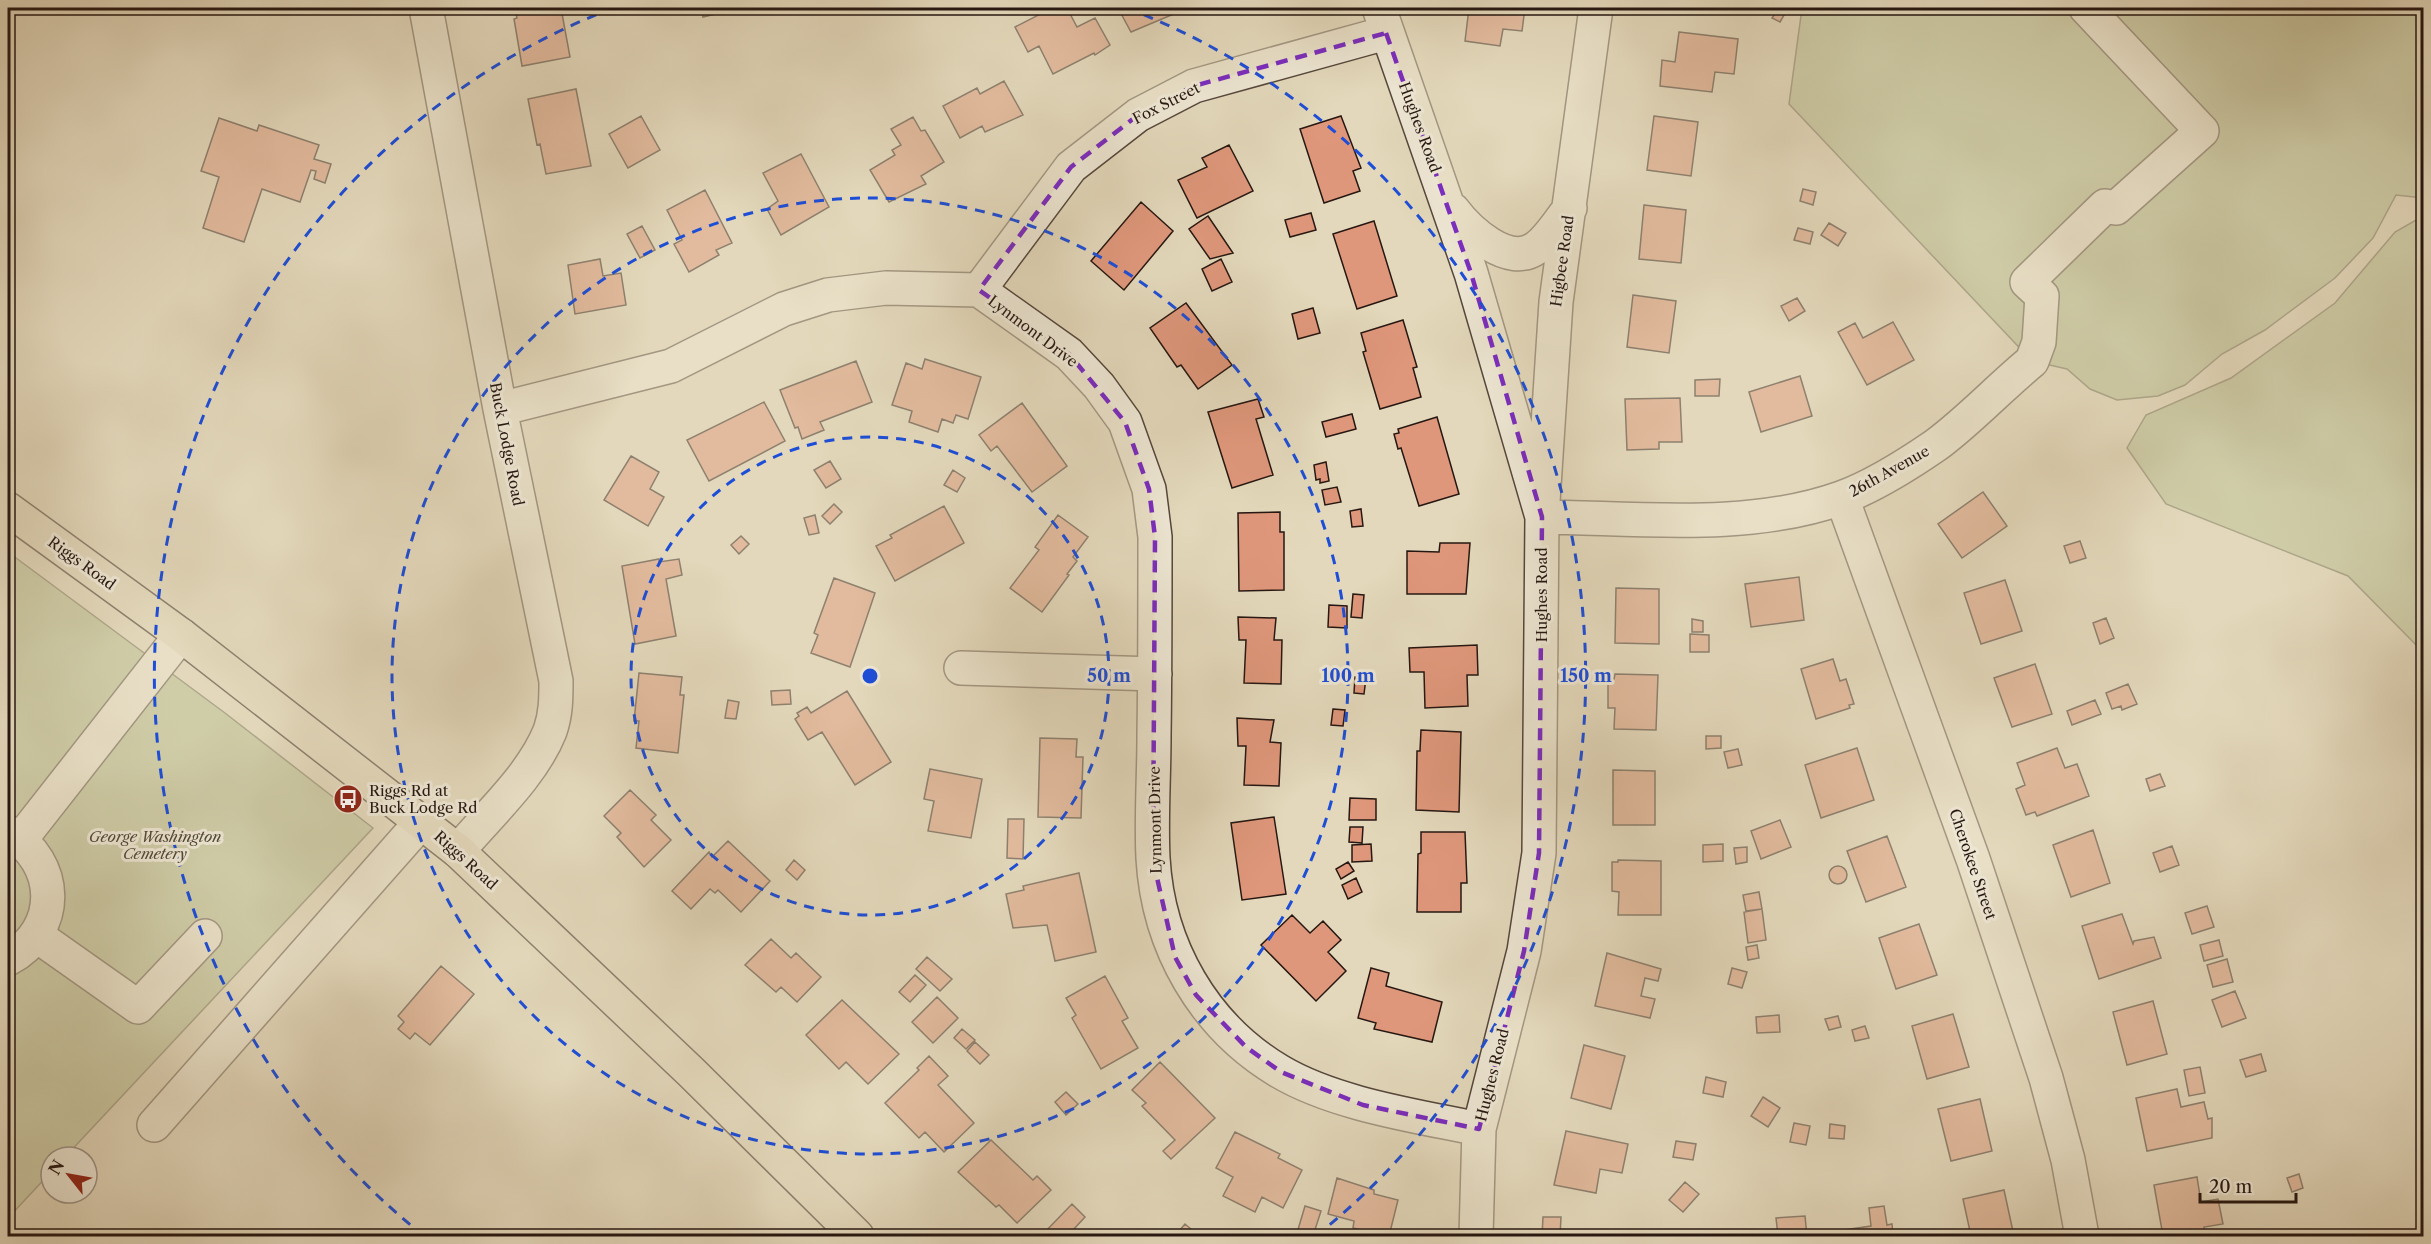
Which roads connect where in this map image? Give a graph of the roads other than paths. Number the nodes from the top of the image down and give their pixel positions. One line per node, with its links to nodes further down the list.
1 (426, 8): 8 (street, Buck Lodge Road)
2 (1596, 8): 6 (street, Higbee Road)
3 (2086, 8): 9 (street, 26th Avenue)
4 (1383, 20): 5 (street, Hughes Road); 7 (street, Fox Street)
5 (1447, 204): 6 (street); 11 (street, Hughes Road)
6 (1570, 208): 11 (street, Higbee Road)
7 (979, 290): 8 (street, Lynmont Drive); 14 (street, Lynmont Drive)
8 (500, 409): 17 (street, Buck Lodge Road)
9 (1842, 498): 11 (street, 26th Avenue); 25 (street, Cherokee Street)
10 (8, 509): 12 (main road, Riggs Road)
11 (1542, 517): 22 (street, Hughes Road)
12 (181, 635): 15 (main road, Riggs Road); 16 (street)
13 (962, 668): 14 (street)
14 (1155, 674): 22 (street, Lynmont Drive)
15 (422, 821): 17 (main road, Riggs Road); 21 (street)
16 (14, 836): 18 (street)
17 (458, 851): 23 (main road, Riggs Road)
18 (36, 935): 19 (street); 20 (street)
19 (205, 936)
20 (8, 959)
21 (154, 1125)
22 (1479, 1129): 24 (street, Hughes Road)
23 (857, 1236)
24 (1476, 1236)
25 (2082, 1236)

